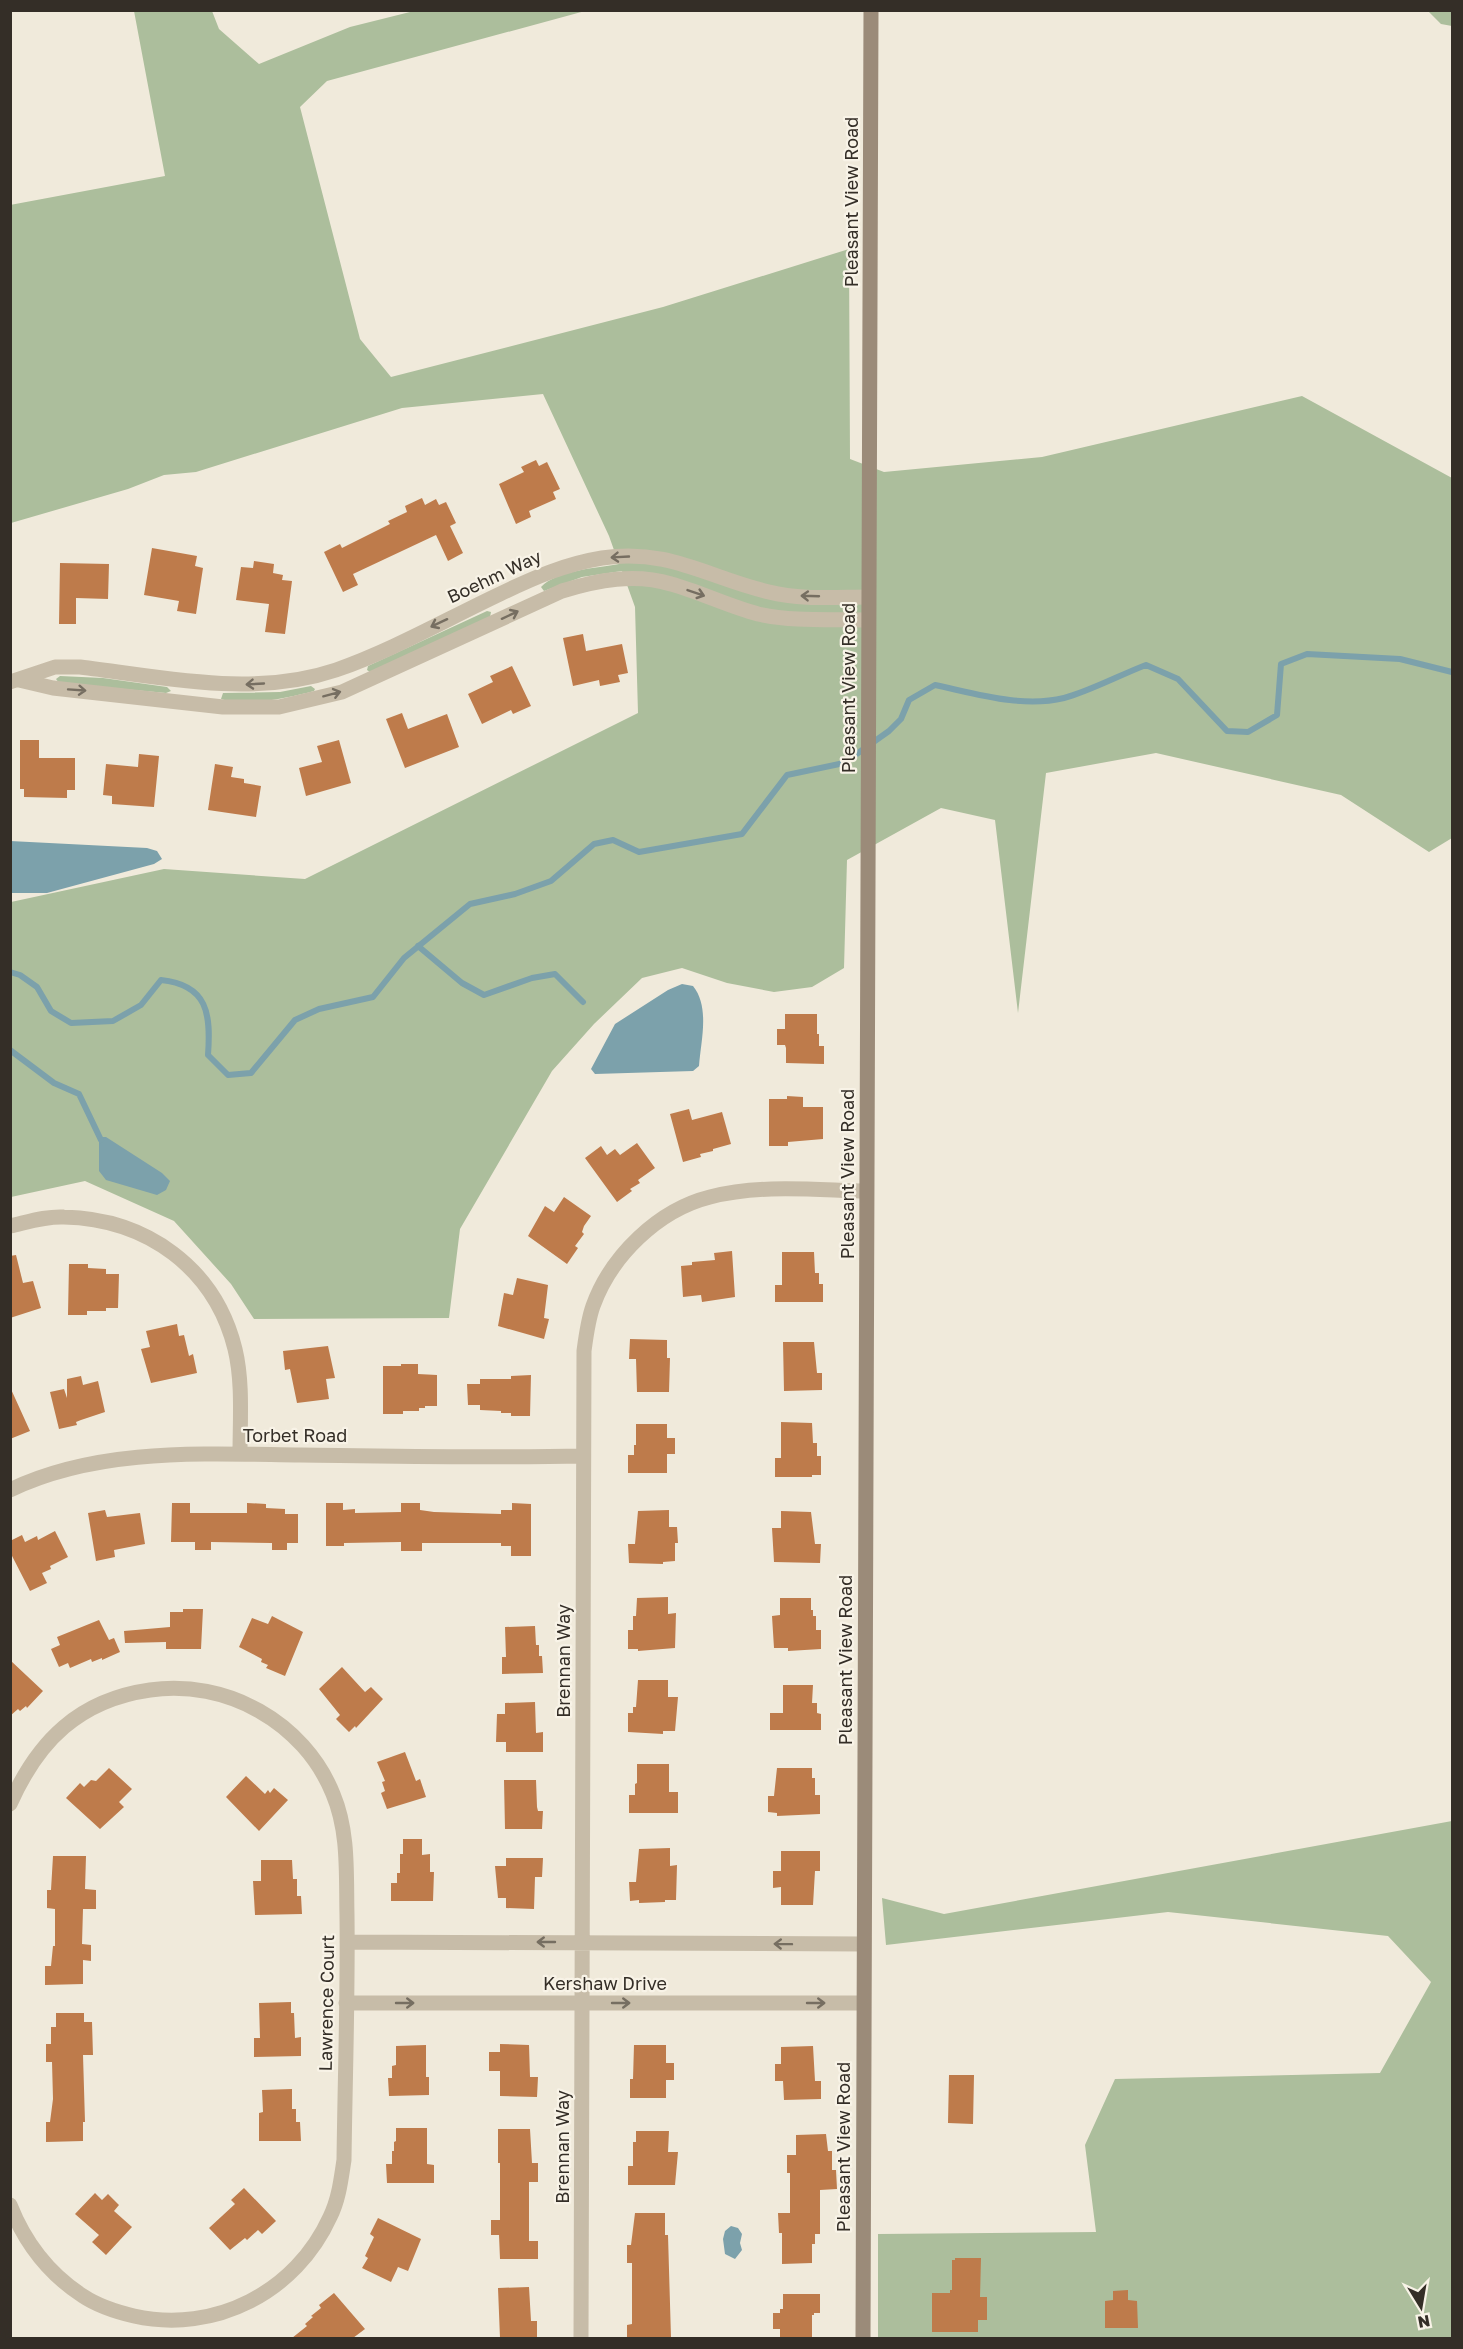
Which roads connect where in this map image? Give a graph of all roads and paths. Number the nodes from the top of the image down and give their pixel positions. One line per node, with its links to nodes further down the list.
1 (871, 10): 4 (street, Pleasant View Road)
2 (670, 560): 3 (street); 4 (street, Boehm Way, one-way to 2); 6 (street, Boehm Way, one-way to 6)
3 (665, 582): 5 (street, Boehm Way, one-way to 5); 9 (street, Boehm Way, one-way to 3)
4 (868, 597): 5 (street, Pleasant View Road)
5 (868, 620): 11 (street, Pleasant View Road)
6 (343, 667): 8 (street, Boehm Way, one-way to 8); 9 (street)
7 (15, 681): 8 (street, Boehm Way); 10 (street, Boehm Way, one-way to 10)
8 (202, 681): 10 (street)
9 (356, 686): 10 (street, Boehm Way, one-way to 9)
10 (204, 705)
11 (866, 1191): 14 (street, Brennan Way); 19 (street, Pleasant View Road)
12 (10, 1226): 13 (street)
13 (240, 1454): 14 (street, Torbet Road); 15 (street, Torbet Road)
14 (583, 1456): 18 (street, Brennan Way)
15 (10, 1490)
16 (10, 1804): 17 (street, Lawrence Court)
17 (347, 1942): 18 (street, one-way to 17); 21 (street, Lawrence Court)
18 (582, 1942): 19 (street, one-way to 18); 20 (street, Brennan Way)
19 (863, 1944): 22 (street, Pleasant View Road)
20 (582, 2002): 21 (street, Kershaw Drive, one-way to 20); 22 (street, Kershaw Drive, one-way to 22); 24 (street, Brennan Way)
21 (346, 2003): 23 (street, Lawrence Court)
22 (863, 2003): 25 (street, Pleasant View Road)
23 (10, 2205)
24 (581, 2338)
25 (863, 2338)

